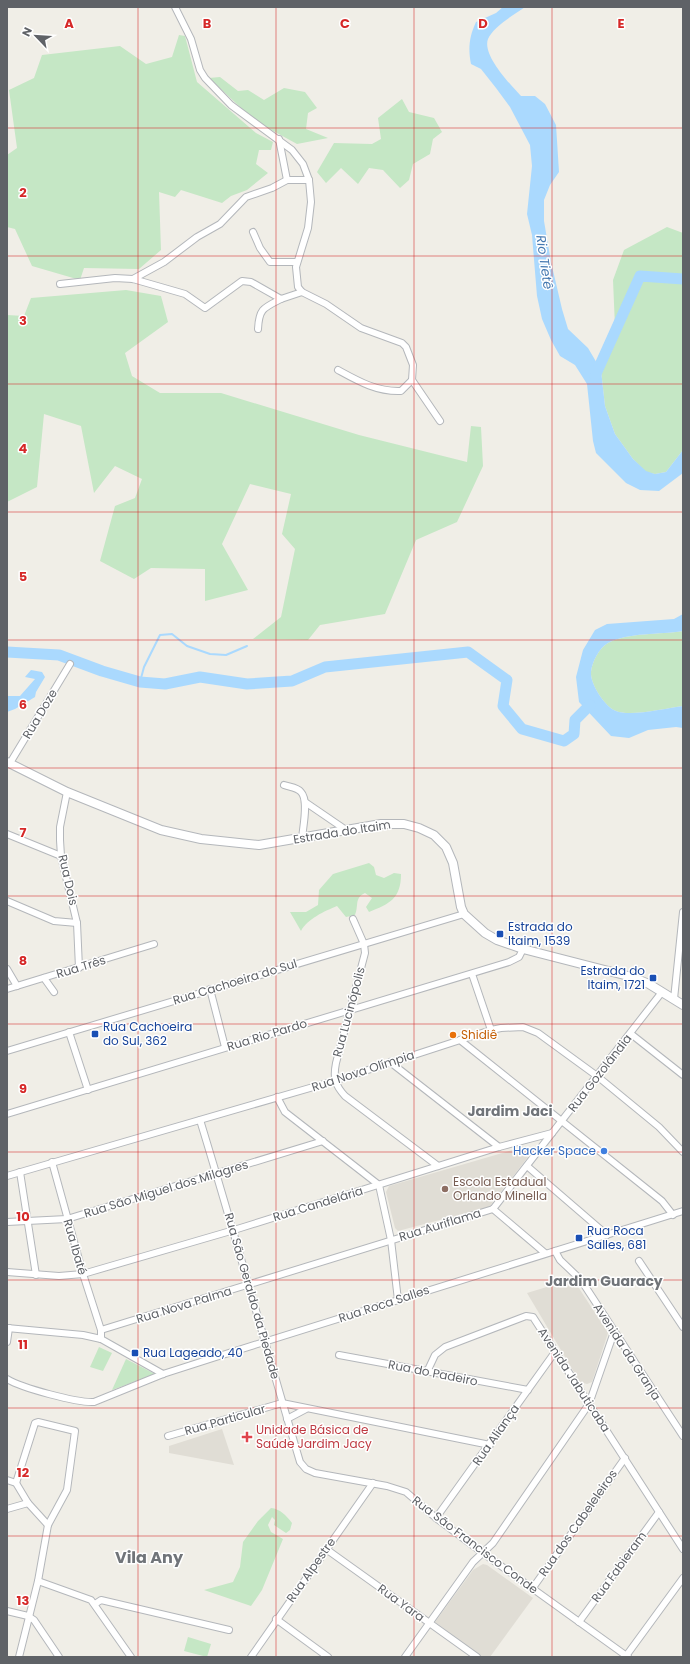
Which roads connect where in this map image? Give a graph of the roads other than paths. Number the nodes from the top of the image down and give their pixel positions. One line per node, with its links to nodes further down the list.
1 (175, 7): 2 (street)
2 (278, 139): 3 (street); 4 (street)
3 (287, 180): 4 (street); 7 (street)
4 (309, 180): 6 (street)
5 (253, 232): 6 (street)
6 (298, 262): 9 (street)
7 (133, 278): 8 (street); 10 (street)
8 (60, 284)
9 (302, 292): 10 (street); 13 (street)
10 (281, 299): 11 (street)
11 (258, 329)
12 (338, 370): 13 (street)
13 (412, 380): 14 (street)
14 (440, 421)
15 (70, 664): 16 (street, Rua Doze)
16 (9, 763): 18 (street, Estrada do Itaim)
17 (284, 785): 19 (street)
18 (66, 792): 22 (street, Estrada do Itaim); 23 (street, Rua Dois)
19 (306, 802): 20 (street); 22 (street)
20 (346, 830): 22 (street, Estrada do Itaim); 26 (street, Estrada do Itaim)
21 (7, 834): 23 (street)
22 (302, 838)
23 (61, 856): 28 (street, Rua Dois)
24 (7, 900): 28 (street)
25 (683, 912): 29 (street)
26 (464, 914): 31 (street, Rua Cachoeira do Sul); 32 (street, Estrada do Itaim)
27 (353, 919): 31 (street)
28 (77, 923): 33 (street, Rua Dois)
29 (682, 937): 42 (street)
30 (154, 944): 33 (street, Rua Três)
31 (364, 944): 39 (street, Rua Cachoeira do Sul); 44 (street, Rua Lucinópolis)
32 (523, 949): 35 (street, Rua Rio Pardo); 41 (street, Estrada do Itaim)
33 (79, 968): 36 (street, Rua Três)
34 (7, 969): 37 (street)
35 (472, 974): 44 (street, Rua Rio Pardo); 45 (street)
36 (44, 978): 37 (street, Rua Três); 40 (street)
37 (17, 986): 38 (street, Rua Três)
38 (7, 989)
39 (210, 989): 46 (street, Rua Cachoeira do Sul); 49 (street)
40 (54, 992)
41 (662, 992): 42 (street, Estrada do Itaim); 47 (street, Rua Gozolândia)
42 (674, 999): 43 (street, Estrada do Itaim)
43 (683, 1005)
44 (351, 1009): 49 (street, Rua Rio Pardo); 54 (street, Rua Lucinópolis)
45 (491, 1030): 48 (street, Rua Nova Olímpia); 53 (street, Rua Nova Olímpia)
46 (69, 1032): 50 (street, Rua Cachoeira do Sul); 55 (street)
47 (631, 1034): 52 (street); 53 (street, Rua Gozolândia)
48 (460, 1040): 51 (street, Rua Nova Olímpia); 59 (street)
49 (225, 1047): 55 (street, Rua Rio Pardo)
50 (7, 1051)
51 (390, 1062): 54 (street, Rua Nova Olímpia); 62 (street)
52 (683, 1075)
53 (597, 1076): 59 (street, Rua Gozolândia); 63 (street, Rua Nova Olímpia)
54 (334, 1080): 56 (street, Rua Nova Olímpia); 65 (street)
55 (88, 1090): 57 (street, Rua Rio Pardo)
56 (277, 1097): 58 (street, Rua Nova Olímpia); 61 (street)
57 (7, 1114)
58 (200, 1120): 64 (street, Rua Nova Olímpia); 68 (street, Rua São Geraldo da Piedade)
59 (561, 1121): 60 (street, Rua Gozolândia); 73 (street)
60 (552, 1133): 62 (street, Rua Candelária); 66 (street, Rua Gozolândia)
61 (323, 1141): 68 (street, Rua São Miguel dos Milagres); 70 (street)
62 (499, 1147): 65 (street, Rua Candelária)
63 (683, 1152)
64 (52, 1162): 67 (street, Rua Nova Olímpia); 74 (street, Rua Ibaté)
65 (438, 1166): 70 (street, Rua Candelária)
66 (527, 1166): 71 (street, Rua Gozolândia); 78 (street)
67 (20, 1172): 69 (street, Rua Nova Olímpia); 75 (street)
68 (217, 1173): 74 (street, Rua São Miguel dos Milagres); 77 (street, Rua São Geraldo da Piedade)
69 (7, 1176)
70 (379, 1185): 77 (street, Rua Candelária); 79 (street)
71 (493, 1209): 79 (street, Rua Auriflama); 81 (street, Rua Auriflama)
72 (683, 1211): 73 (street, Rua Roca Salles)
73 (672, 1215): 78 (street, Rua Roca Salles)
74 (67, 1219): 75 (street, Rua São Miguel dos Milagres); 84 (street, Rua Ibaté)
75 (28, 1221): 76 (street, Rua São Miguel dos Milagres); 85 (street)
76 (7, 1222)
77 (234, 1230): 84 (street, Rua Candelária); 86 (street, Rua São Geraldo da Piedade)
78 (607, 1235): 80 (street, Rua Roca Salles)
79 (391, 1240): 86 (street, Rua Nova Palma); 87 (street)
80 (555, 1251): 81 (street, Rua Roca Salles); 91 (street, Avenida da Granja)
81 (545, 1253): 87 (street, Rua Roca Salles)
82 (639, 1261): 88 (street)
83 (7, 1272): 85 (street, Rua Candelária)
84 (83, 1274): 85 (street, Rua Candelária); 90 (street, Rua Ibaté)
85 (36, 1275)
86 (250, 1285): 90 (street, Rua Nova Palma); 94 (street, Rua São Geraldo da Piedade)
87 (398, 1300): 94 (street, Rua Roca Salles)
88 (683, 1327)
89 (8, 1328): 92 (street); 93 (street)
90 (102, 1330): 92 (street)
91 (614, 1332): 102 (street); 106 (street, Avenida da Granja)
92 (101, 1339): 98 (street)
93 (7, 1342)
94 (266, 1342): 98 (street, Rua Roca Salles); 101 (street, Rua São Geraldo da Piedade)
95 (555, 1352): 97 (street, Avenida Jabuticaba); 100 (street, Rua Aliança); 102 (street, Avenida Jabuticaba)
96 (339, 1355): 97 (street, Rua do Padeiro)
97 (427, 1372): 100 (street, Rua do Padeiro)
98 (163, 1374): 99 (street, Rua Roca Salles)
99 (7, 1379)
100 (528, 1390): 107 (street, Rua Aliança)
101 (282, 1403): 103 (street); 104 (street, Rua São Geraldo da Piedade); 105 (street, Rua Particular)
102 (589, 1404): 108 (street, Avenida Jabuticaba); 120 (street)
103 (306, 1410): 104 (street); 107 (street)
104 (287, 1419): 109 (street, Rua São Geraldo da Piedade)
105 (168, 1436)
106 (683, 1436)
107 (490, 1445): 116 (street, Rua Aliança)
108 (625, 1458): 115 (street, Avenida Jabuticaba); 123 (street, Rua dos Cabeleleiros)
109 (306, 1469): 112 (street, Rua São Francisco Conde)
110 (7, 1480): 111 (street)
111 (16, 1483): 113 (street); 117 (street)
112 (373, 1483): 116 (street, Rua São Francisco Conde); 118 (street, Rua Alpestre)
113 (28, 1503): 114 (street); 117 (street)
114 (7, 1509)
115 (659, 1512): 119 (street, Avenida Jabuticaba); 128 (street, Rua Fabieram)
116 (436, 1518): 120 (street, Rua São Francisco Conde)
117 (48, 1525): 122 (street)
118 (326, 1549): 127 (street, Rua Alpestre); 129 (street, Rua Yara)
119 (683, 1549)
120 (483, 1553): 123 (street, Rua São Francisco Conde); 129 (street)
121 (683, 1578): 132 (street)
122 (38, 1581): 124 (street); 126 (street)
123 (532, 1589): 128 (street, Rua São Francisco Conde)
124 (95, 1604): 130 (street); 135 (street)
125 (7, 1611): 126 (street)
126 (28, 1616): 133 (street); 134 (street)
127 (276, 1619): 136 (street, Rua Alpestre); 137 (street)
128 (578, 1622): 131 (street, Rua São Francisco Conde)
129 (430, 1623): 138 (street); 139 (street, Rua Yara)
130 (229, 1630)
131 (618, 1650): 132 (street, Rua São Francisco Conde); 140 (street)
132 (627, 1656)
133 (19, 1657)
134 (59, 1657)
135 (131, 1657)
136 (251, 1657)
137 (328, 1657)
138 (405, 1657)
139 (477, 1657)
140 (613, 1657)

